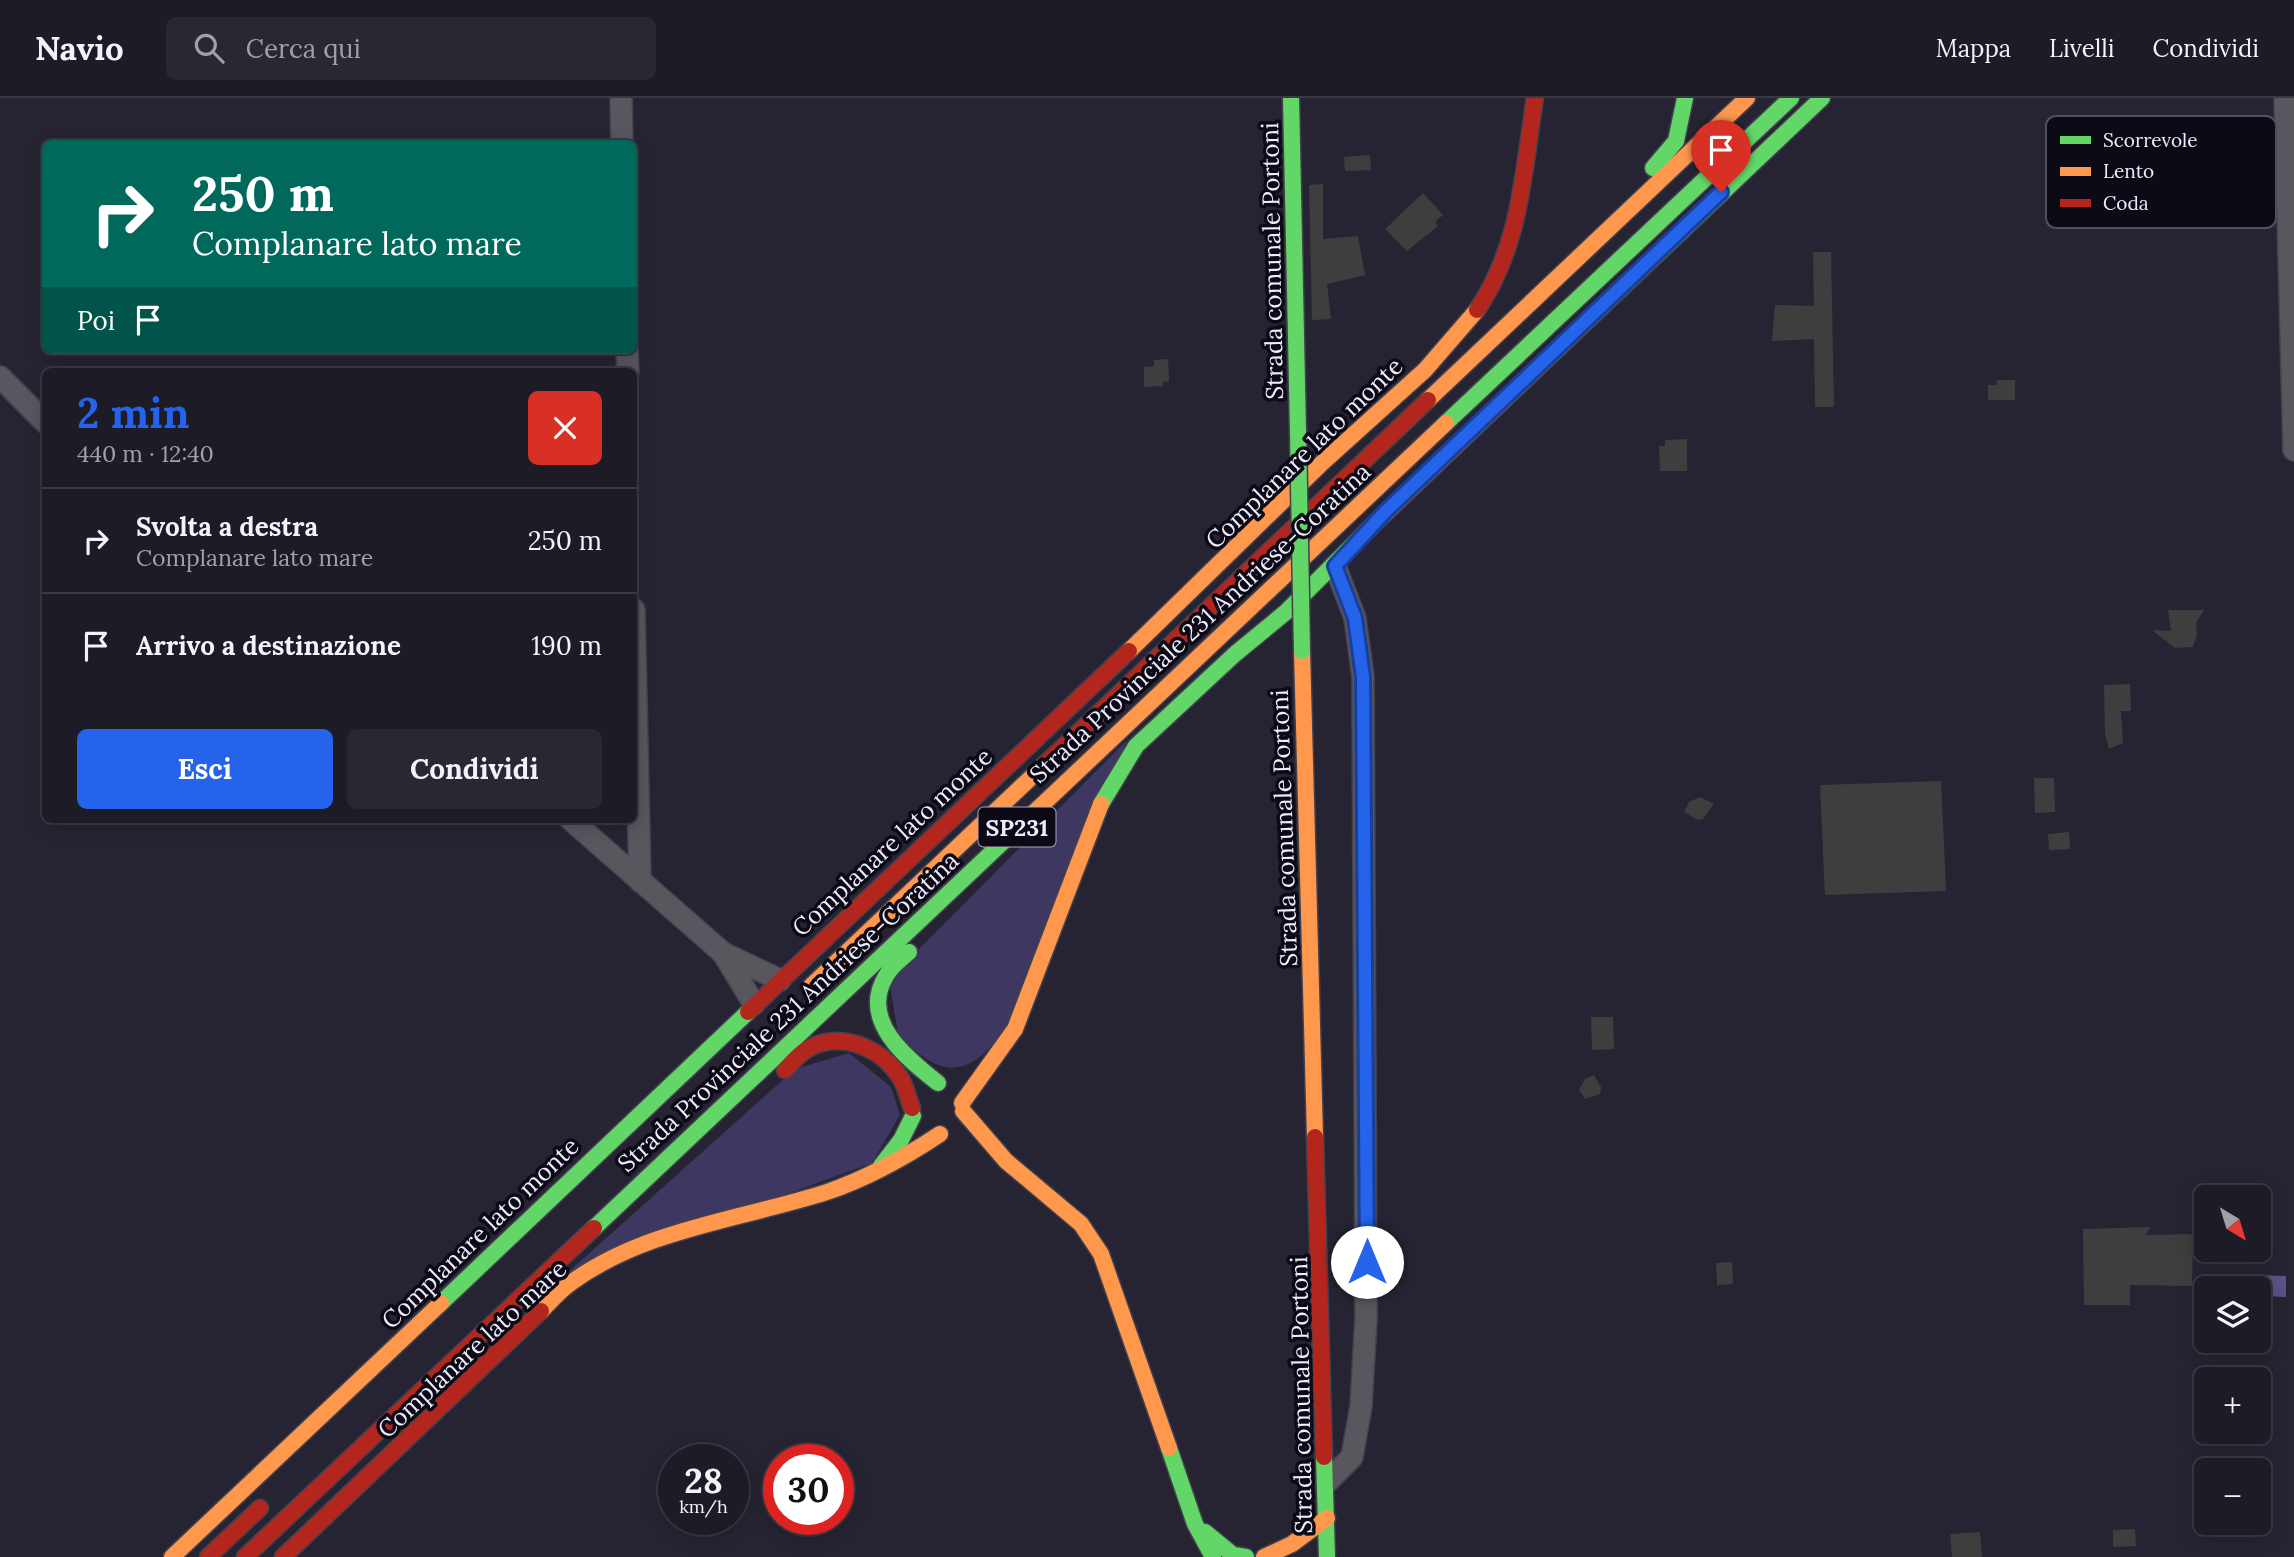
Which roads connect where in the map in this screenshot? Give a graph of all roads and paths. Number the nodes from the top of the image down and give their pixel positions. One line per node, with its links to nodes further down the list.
1 (621, 98): 9 (street)
2 (1291, 98): 31 (main road, Strada comunale Portoni, bridge)
3 (1535, 98): 20 (main road, Complanare lato monte)
4 (1685, 98): 10 (main road)
5 (1747, 98): 10 (main road, Strada Provinciale 231 Andriese-Coratina / SP231)
6 (1791, 98): 17 (main road, Strada Provinciale 231 Andriese-Coratina / SP231)
7 (1822, 98): 14 (main road)
8 (2285, 98): 13 (street)
9 (622, 140)
10 (1535, 299): 21 (main road, Strada Provinciale 231 Andriese-Coratina / SP231)
11 (0, 377): 12 (street)
12 (42, 419)
13 (2294, 450)
14 (1335, 566): 23 (main road); 31 (street)
15 (637, 746): 18 (street)
16 (575, 823): 18 (street)
17 (1009, 834): 24 (main road); 28 (main road, Strada Provinciale 231 Andriese-Coratina / SP231)
18 (640, 881): 19 (street)
19 (723, 953): 20 (street); 22 (street)
20 (780, 980): 22 (main road, Complanare lato monte)
21 (794, 1002)
22 (754, 1004): 35 (main road, Complanare lato monte)
23 (994, 1060): 24 (main road); 25 (main road)
24 (950, 1081): 25 (main road); 26 (main road)
25 (962, 1107): 27 (main road); 29 (main road)
26 (913, 1112): 27 (main road); 28 (main road); 30 (main road, Complanare lato mare)
27 (953, 1137): 29 (main road); 30 (main road, Complanare lato mare)
28 (670, 1154): 37 (main road, Strada Provinciale 231 Andriese-Coratina / SP231)
29 (1006, 1161): 34 (main road)
30 (880, 1168): 38 (main road, Complanare lato mare)
31 (1327, 1482): 33 (main road, Strada comunale Portoni)
32 (275, 1494): 36 (main road)
33 (1327, 1518): 41 (main road); 42 (main road, Strada comunale Portoni)
34 (1195, 1524): 39 (main road); 40 (main road)
35 (172, 1557)
36 (208, 1557)
37 (245, 1557)
38 (283, 1557)
39 (1213, 1557)
40 (1246, 1557)
41 (1264, 1557)
42 (1327, 1557)

